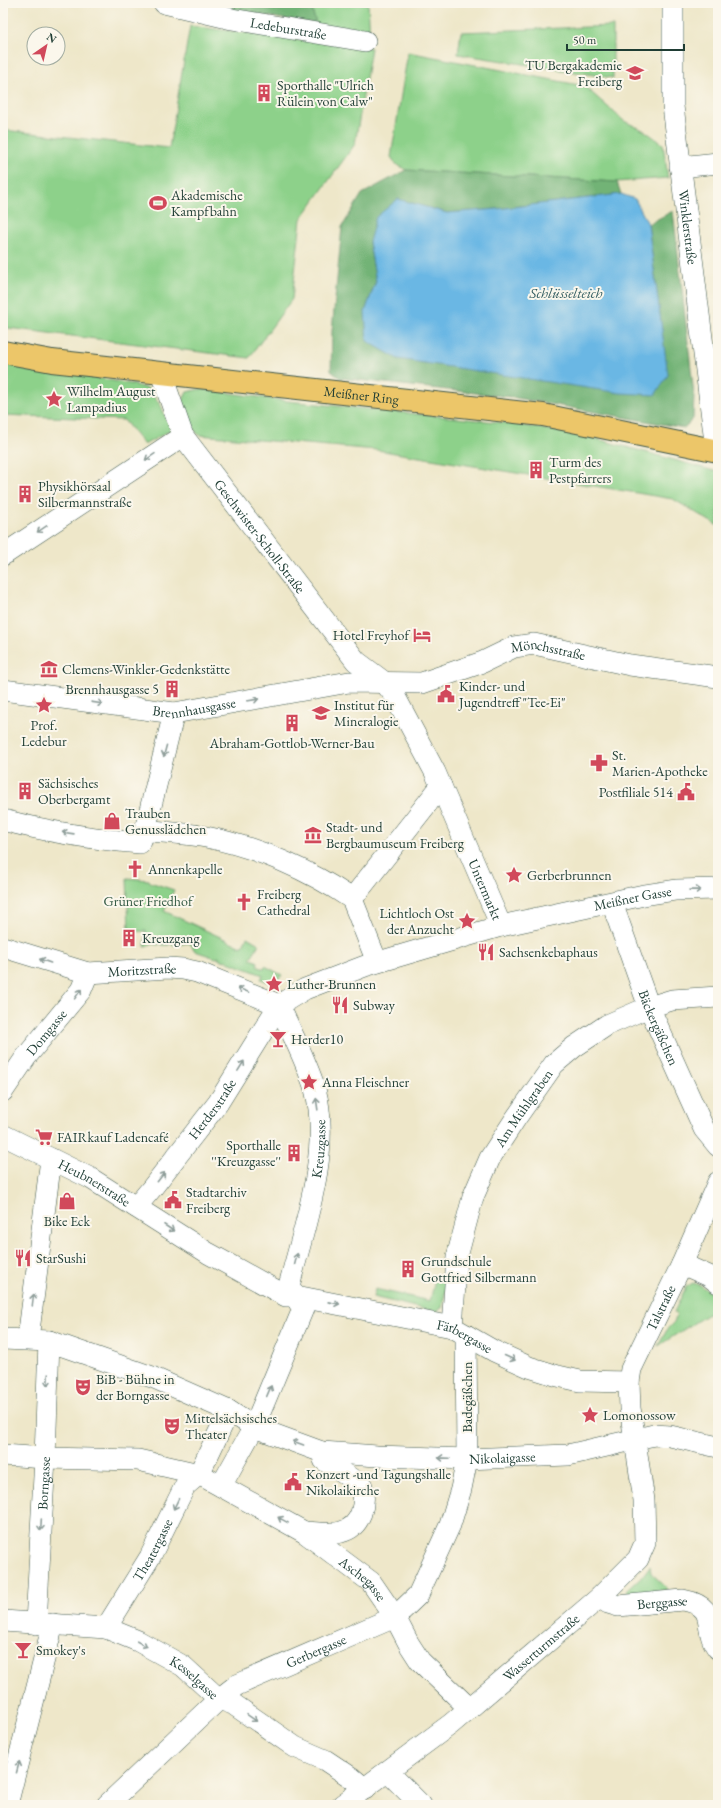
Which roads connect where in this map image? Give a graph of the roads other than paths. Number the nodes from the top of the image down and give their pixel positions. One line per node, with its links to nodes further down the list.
1 (164, 3): 3 (street, Ledeburstraße)
2 (673, 3): 5 (street, Winklerstraße)
3 (366, 41)
4 (718, 163): 5 (street)
5 (680, 167): 9 (street, Winklerstraße)
6 (3, 352): 7 (main road, Meißner Ring)
7 (161, 373): 8 (street, Geschwister-Scholl-Straße); 9 (main road, Meißner Ring)
8 (183, 436): 10 (street, one-way to 10); 12 (street, Geschwister-Scholl-Straße)
9 (717, 450)
10 (3, 555)
11 (718, 677): 12 (street, Mönchsstraße)
12 (384, 682): 14 (street, Brennhausgasse, one-way to 12); 15 (street, Untermarkt)
13 (3, 690): 14 (street, Brennhausgasse, one-way to 14)
14 (174, 713): 17 (street, one-way to 17)
15 (441, 786): 19 (street); 22 (street, Untermarkt)
16 (3, 820): 17 (street, one-way to 16)
17 (145, 830): 19 (street)
18 (718, 890): 20 (street, Meißner Gasse, one-way to 18)
19 (352, 899): 24 (street)
20 (612, 902): 21 (street, Meißner Gasse); 28 (street, Bäckergäßchen)
21 (548, 916): 22 (street, Untermarkt)
22 (501, 926): 24 (street, Untermarkt)
23 (3, 947): 25 (street, Moritzstraße, one-way to 23)
24 (377, 962): 27 (street, Untermarkt)
25 (88, 973): 27 (street, Moritzstraße, one-way to 25); 29 (street, Domgasse, one-way to 25)
26 (718, 997): 28 (street, Am Mühlgraben)
27 (279, 1005): 34 (street, Herderstraße, one-way to 27); 37 (street, Kreuzgasse, one-way to 27)
28 (649, 1007): 31 (street, Bäckergäßchen); 38 (street, Am Mühlgraben)
29 (3, 1092)
30 (3, 1136): 32 (street)
31 (718, 1146)
32 (50, 1159): 34 (street, Heubnerstraße); 40 (street, Heubnerstraße, one-way to 32)
33 (718, 1182): 35 (street, Talstraße)
34 (136, 1206): 37 (street, Heubnerstraße, one-way to 37)
35 (682, 1264): 36 (street); 42 (street, Talstraße)
36 (718, 1283)
37 (296, 1296): 38 (street, Färbergasse, one-way to 38); 44 (street, Kreuzgasse, one-way to 37)
38 (459, 1331): 42 (street, Färbergasse, one-way to 42); 50 (street, Badegäßchen)
39 (3, 1339): 40 (street, Nikolaigasse)
40 (28, 1339): 41 (street, Nikolaigasse)
41 (49, 1341): 43 (street, Nikolaigasse); 49 (street, Borngasse, one-way to 49)
42 (629, 1382): 45 (street, Talstraße)
43 (229, 1411): 44 (street, Nikolaigasse); 51 (street)
44 (254, 1427): 47 (street, Nikolaigasse, one-way to 44); 52 (street)
45 (634, 1440): 46 (street, Nikolaigasse); 50 (street, Nikolaigasse); 54 (street, Wasserturmstraße)
46 (718, 1447)
47 (322, 1452): 50 (street, Nikolaigasse, one-way to 47); 53 (street)
48 (3, 1456): 49 (street, Aschegasse)
49 (45, 1458): 51 (street, Aschegasse); 57 (street, Borngasse, one-way to 57)
50 (467, 1459): 55 (street, Gerbergasse)
51 (200, 1474): 52 (street, Aschegasse); 58 (street, Theatergasse, one-way to 58)
52 (221, 1486): 53 (street, Aschegasse, one-way to 52)
53 (304, 1532): 55 (street, Aschegasse)
54 (600, 1597): 59 (street, Berggasse); 61 (street, Wasserturmstraße)
55 (395, 1617): 60 (street, Gerbergasse); 61 (street, Aschegasse)
56 (3, 1621): 57 (street, Kesselgasse)
57 (44, 1624): 58 (street, Kesselgasse); 64 (street, Borngasse, one-way to 57)
58 (106, 1628): 60 (street, Kesselgasse, one-way to 60)
59 (718, 1649)
60 (219, 1699): 63 (street, Kesselgasse, one-way to 63); 65 (street, Gerbergasse)
61 (470, 1708): 62 (street, Wasserturmstraße)
62 (388, 1772): 63 (street, Wasserturmstraße); 67 (street)
63 (365, 1789): 66 (street, Wasserturmstraße)
64 (8, 1805)
65 (107, 1805)
66 (342, 1805)
67 (421, 1805)

